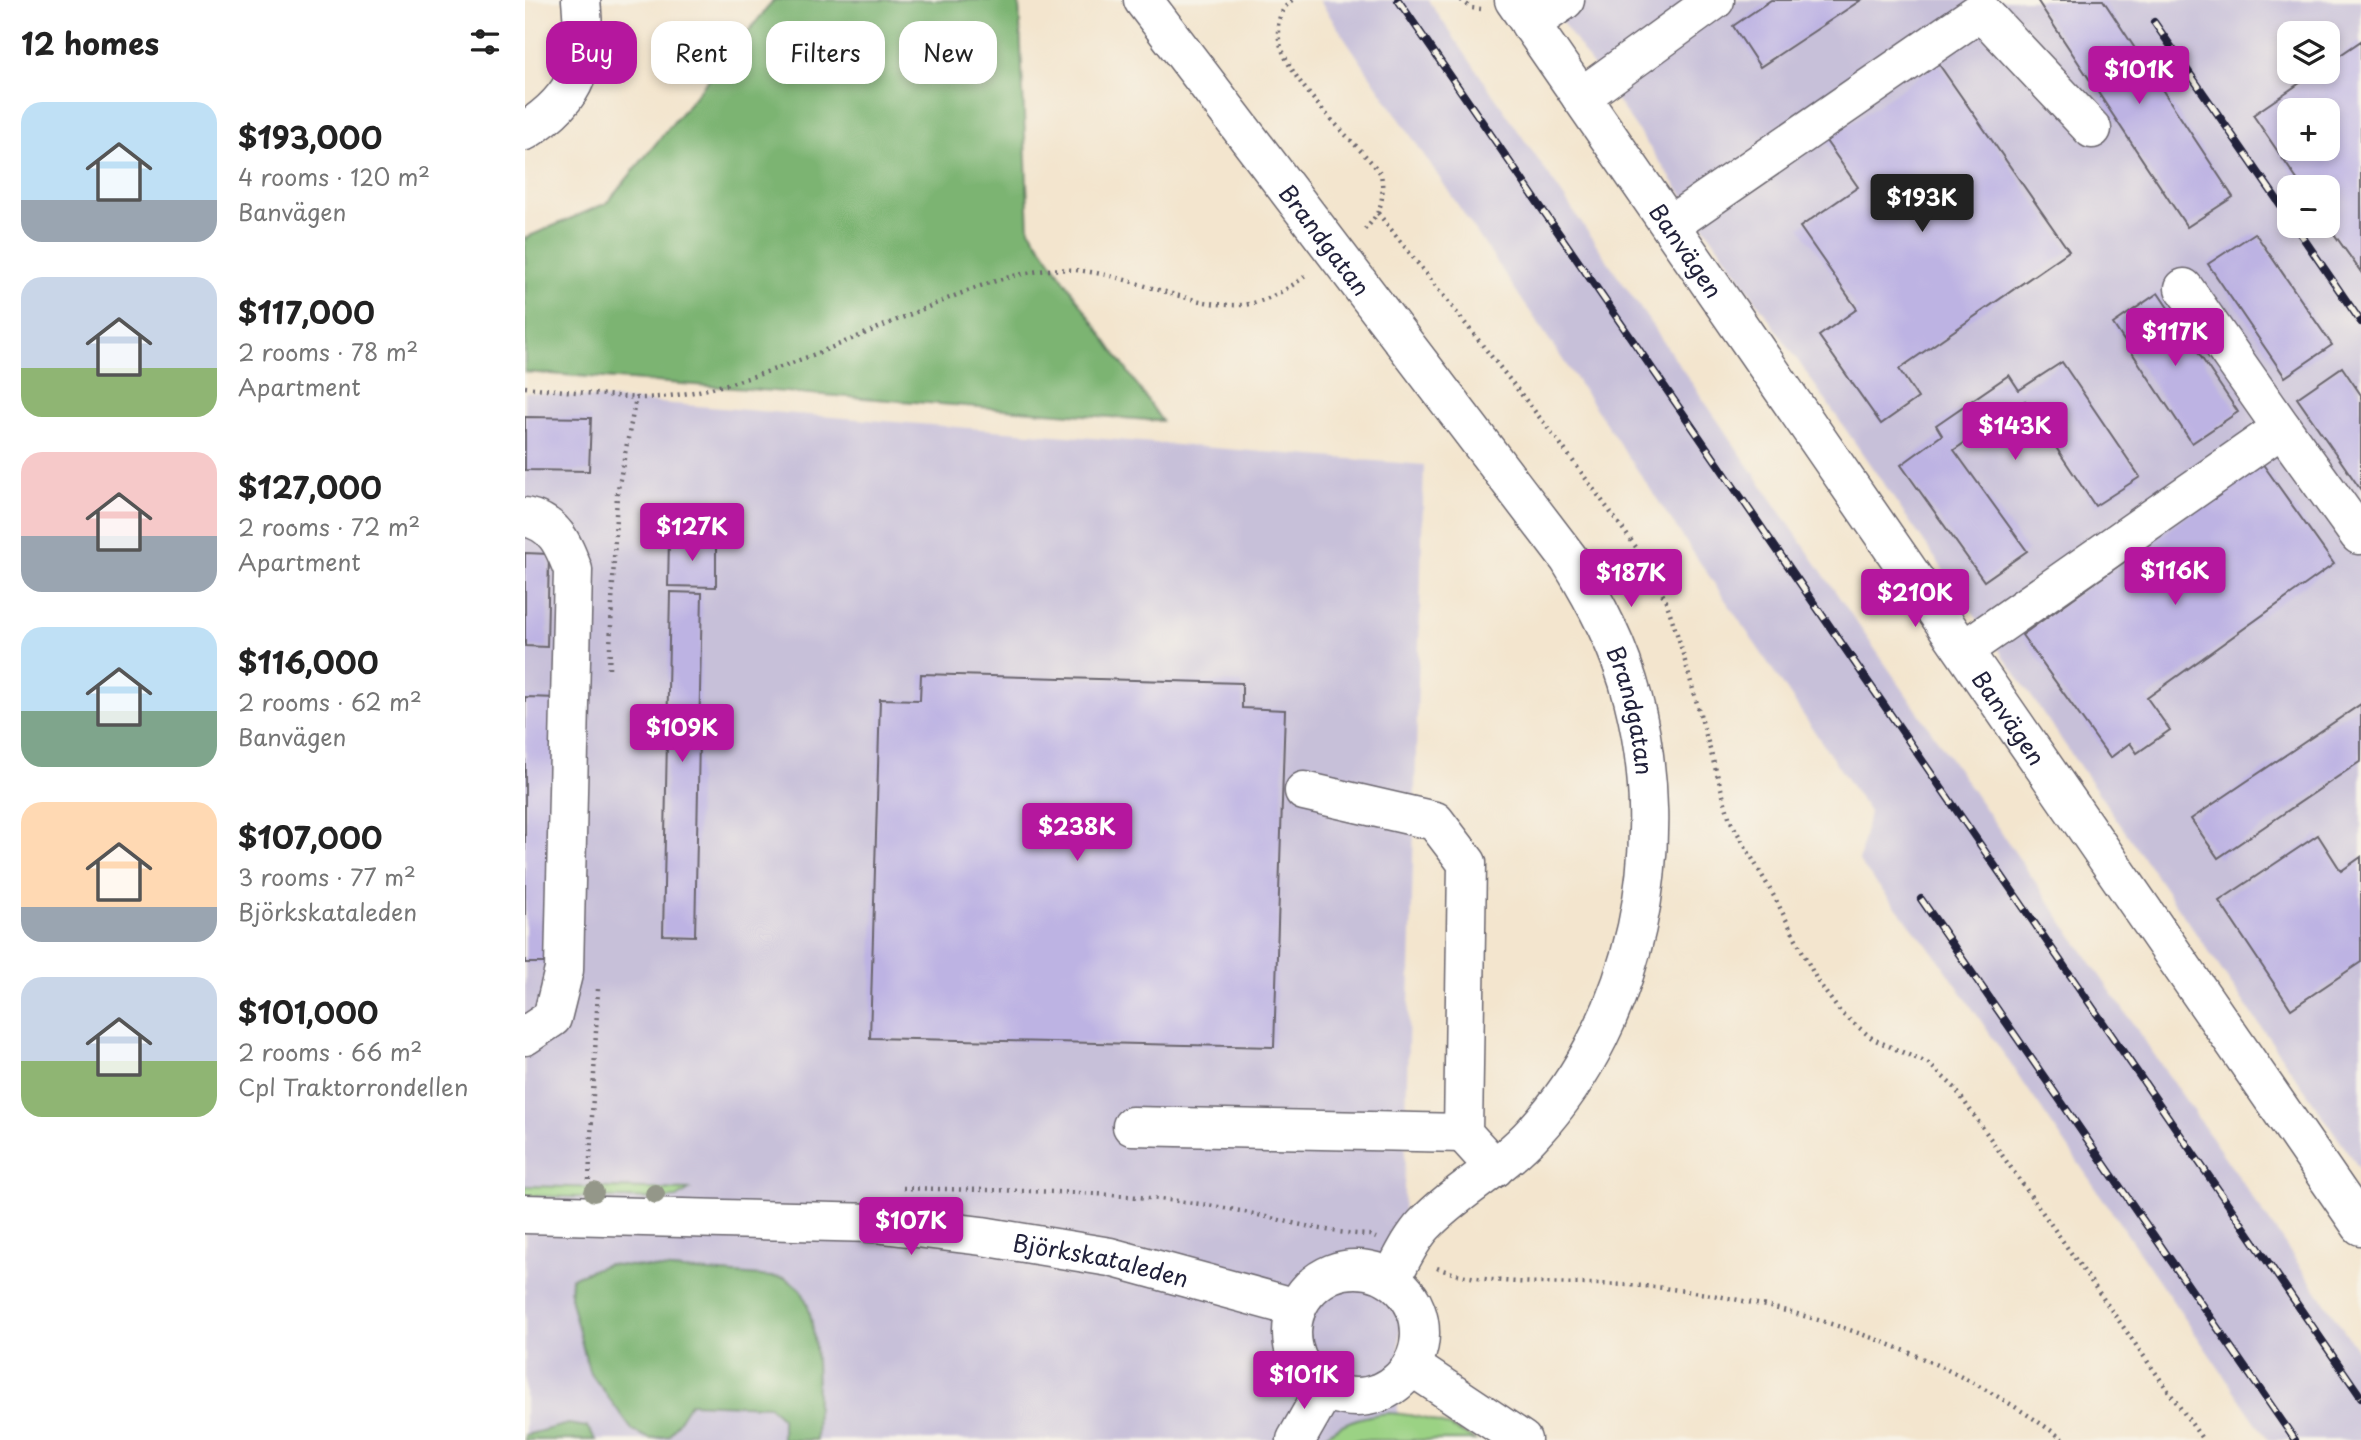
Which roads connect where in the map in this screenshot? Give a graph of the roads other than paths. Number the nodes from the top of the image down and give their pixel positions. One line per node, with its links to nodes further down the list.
1 (581, 0): 8 (street)
2 (1143, 0): 19 (street, Brandgatan)
3 (1565, 0): 5 (street)
4 (1715, 0): 6 (street)
5 (1512, 10): 6 (street, Banvägen)
6 (1581, 97): 9 (street, Banvägen)
7 (2092, 129): 9 (street)
8 (525, 131)
9 (1670, 225): 14 (street, Banvägen)
10 (2184, 288): 11 (street)
11 (2283, 428): 13 (street); 14 (street)
12 (525, 517): 16 (street)
13 (2360, 535)
14 (1965, 649): 21 (street, Banvägen)
15 (1304, 791): 18 (street)
16 (525, 1036)
17 (1132, 1126): 18 (street)
18 (1463, 1133): 19 (street)
19 (1495, 1168): 22 (street, Brandgatan)
20 (525, 1214): 23 (street, Björkskataleden)
21 (2361, 1226)
22 (1398, 1266): 23 (street); 24 (street)
23 (1297, 1308): 25 (street)
24 (1411, 1366): 25 (street); 27 (street)
25 (1325, 1389): 26 (street)
26 (1296, 1440)
27 (1522, 1440)

